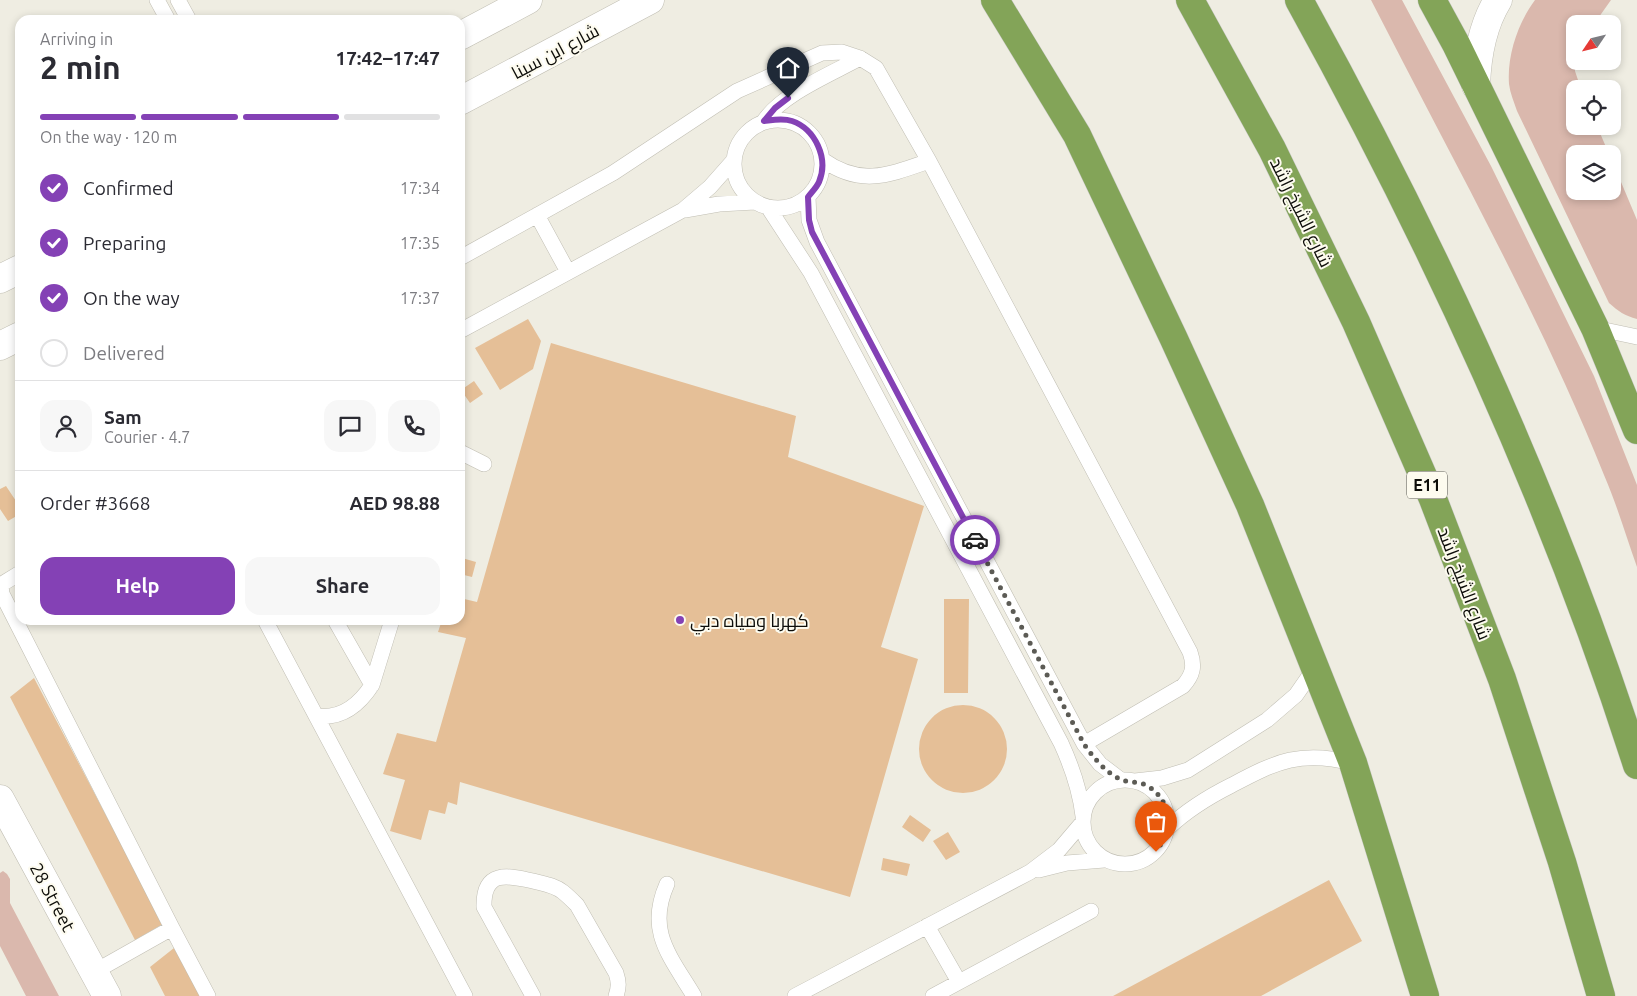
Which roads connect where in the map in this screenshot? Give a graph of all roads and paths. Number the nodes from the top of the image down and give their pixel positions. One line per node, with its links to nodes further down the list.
1 (157, 0): 10 (lane)
2 (178, 0): 11 (lane)
3 (528, 0): 12 (street)
4 (650, 0): 15 (street, شارع ابن سينا)
5 (995, 0): 42 (highway)
6 (1190, 0): 69 (highway, شارع الشيخ راشد / E11)
7 (1299, 0): 47 (highway)
8 (1432, 0): 14 (highway)
9 (1498, 0): 14 (street)
10 (165, 15)
11 (186, 15)
12 (465, 33)
13 (860, 58): 16 (lane); 19 (lane); 23 (lane)
14 (1476, 86): 29 (highway)
15 (465, 98)
16 (764, 121): 17 (lane); 18 (lane)
17 (823, 160): 19 (lane); 20 (lane)
18 (733, 161): 21 (lane); 22 (lane)
19 (929, 161): 45 (lane)
20 (808, 197): 21 (lane); 45 (lane)
21 (761, 205): 22 (lane); 50 (lane)
22 (683, 210): 26 (lane)
23 (537, 215): 24 (lane); 26 (lane)
24 (465, 255)
25 (15, 272): 27 (street)
26 (568, 272): 28 (lane)
27 (0, 279)
28 (465, 328)
29 (1595, 328): 30 (lane); 33 (highway)
30 (1637, 337)
31 (15, 338): 32 (street)
32 (0, 346)
33 (1637, 430)
34 (465, 454): 35 (lane)
35 (484, 464)
36 (15, 576): 37 (lane)
37 (15, 620)
38 (18, 625): 57 (lane)
39 (268, 625): 44 (lane)
40 (338, 625): 43 (lane)
41 (390, 625): 43 (lane)
42 (1314, 669): 46 (highway); 48 (lane)
43 (372, 685): 44 (lane)
44 (317, 716): 63 (lane)
45 (1084, 744): 48 (lane)
46 (1353, 763): 51 (lane); 60 (highway)
47 (1637, 765)
48 (1128, 780): 50 (lane); 51 (lane)
49 (0, 799): 58 (street, 28 Street)
50 (1083, 820): 52 (lane); 53 (lane)
51 (1168, 828): 52 (lane)
52 (1104, 860): 53 (lane)
53 (1030, 872): 56 (lane)
54 (668, 884): 66 (lane)
55 (1090, 911): 59 (lane)
56 (927, 926): 59 (lane); 67 (lane)
57 (172, 928): 58 (lane); 62 (lane)
58 (94, 972): 61 (street, 28 Street)
59 (959, 982): 68 (lane)
60 (1422, 995)
61 (107, 996)
62 (208, 996)
63 (465, 996)
64 (533, 996): 65 (lane)
65 (616, 996)
66 (694, 996)
67 (795, 996)
68 (933, 996)
69 (1601, 996)

